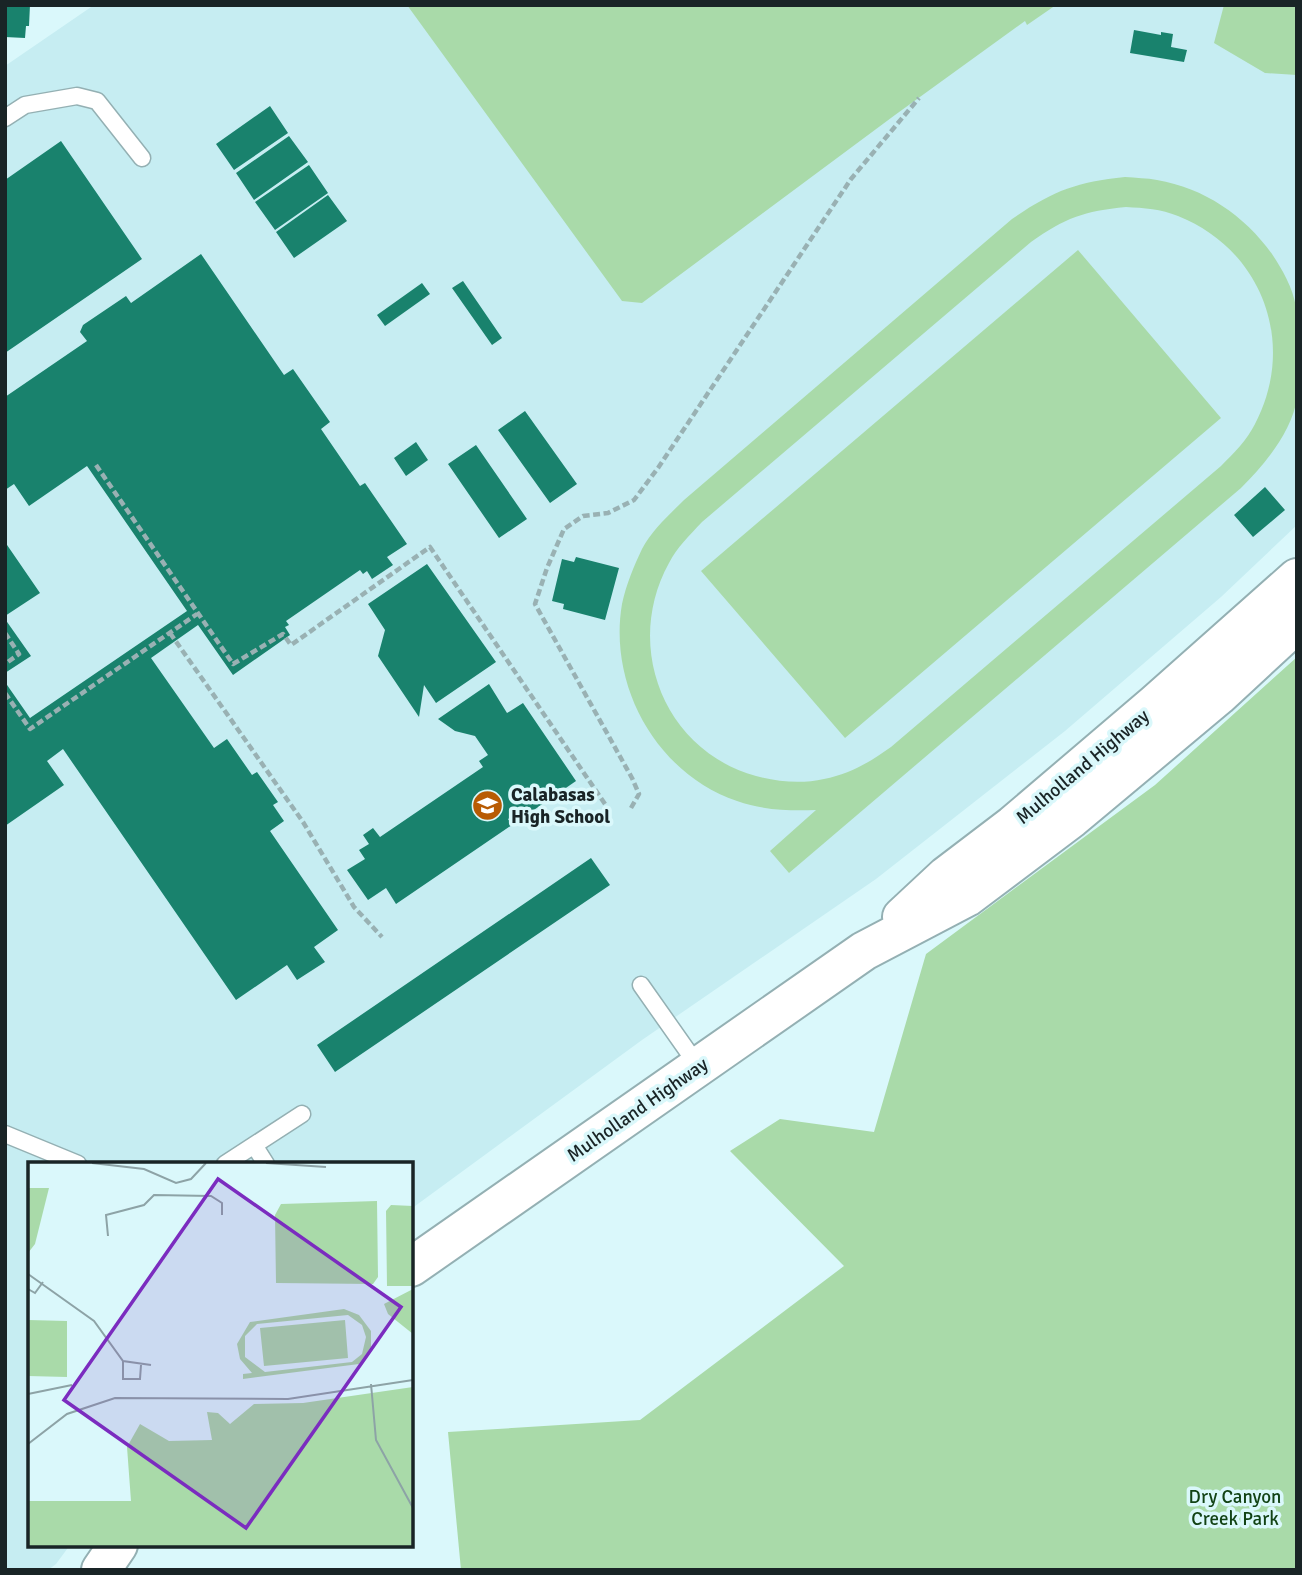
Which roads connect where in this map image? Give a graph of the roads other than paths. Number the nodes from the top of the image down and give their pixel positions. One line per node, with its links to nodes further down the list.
1 (5, 118): 2 (lane)
2 (142, 158)
3 (1297, 578): 5 (main road, Mulholland Highway)
4 (1297, 623): 5 (main road, Mulholland Highway)
5 (864, 951): 7 (main road, Mulholland Highway)
6 (641, 985): 7 (lane)
7 (698, 1066): 14 (main road, Mulholland Highway)
8 (302, 1114): 10 (lane)
9 (5, 1134): 11 (lane)
10 (254, 1145): 12 (lane); 13 (lane)
11 (73, 1162)
12 (228, 1162)
13 (266, 1162)
14 (413, 1266)
15 (117, 1547): 16 (main road)
16 (101, 1570)

